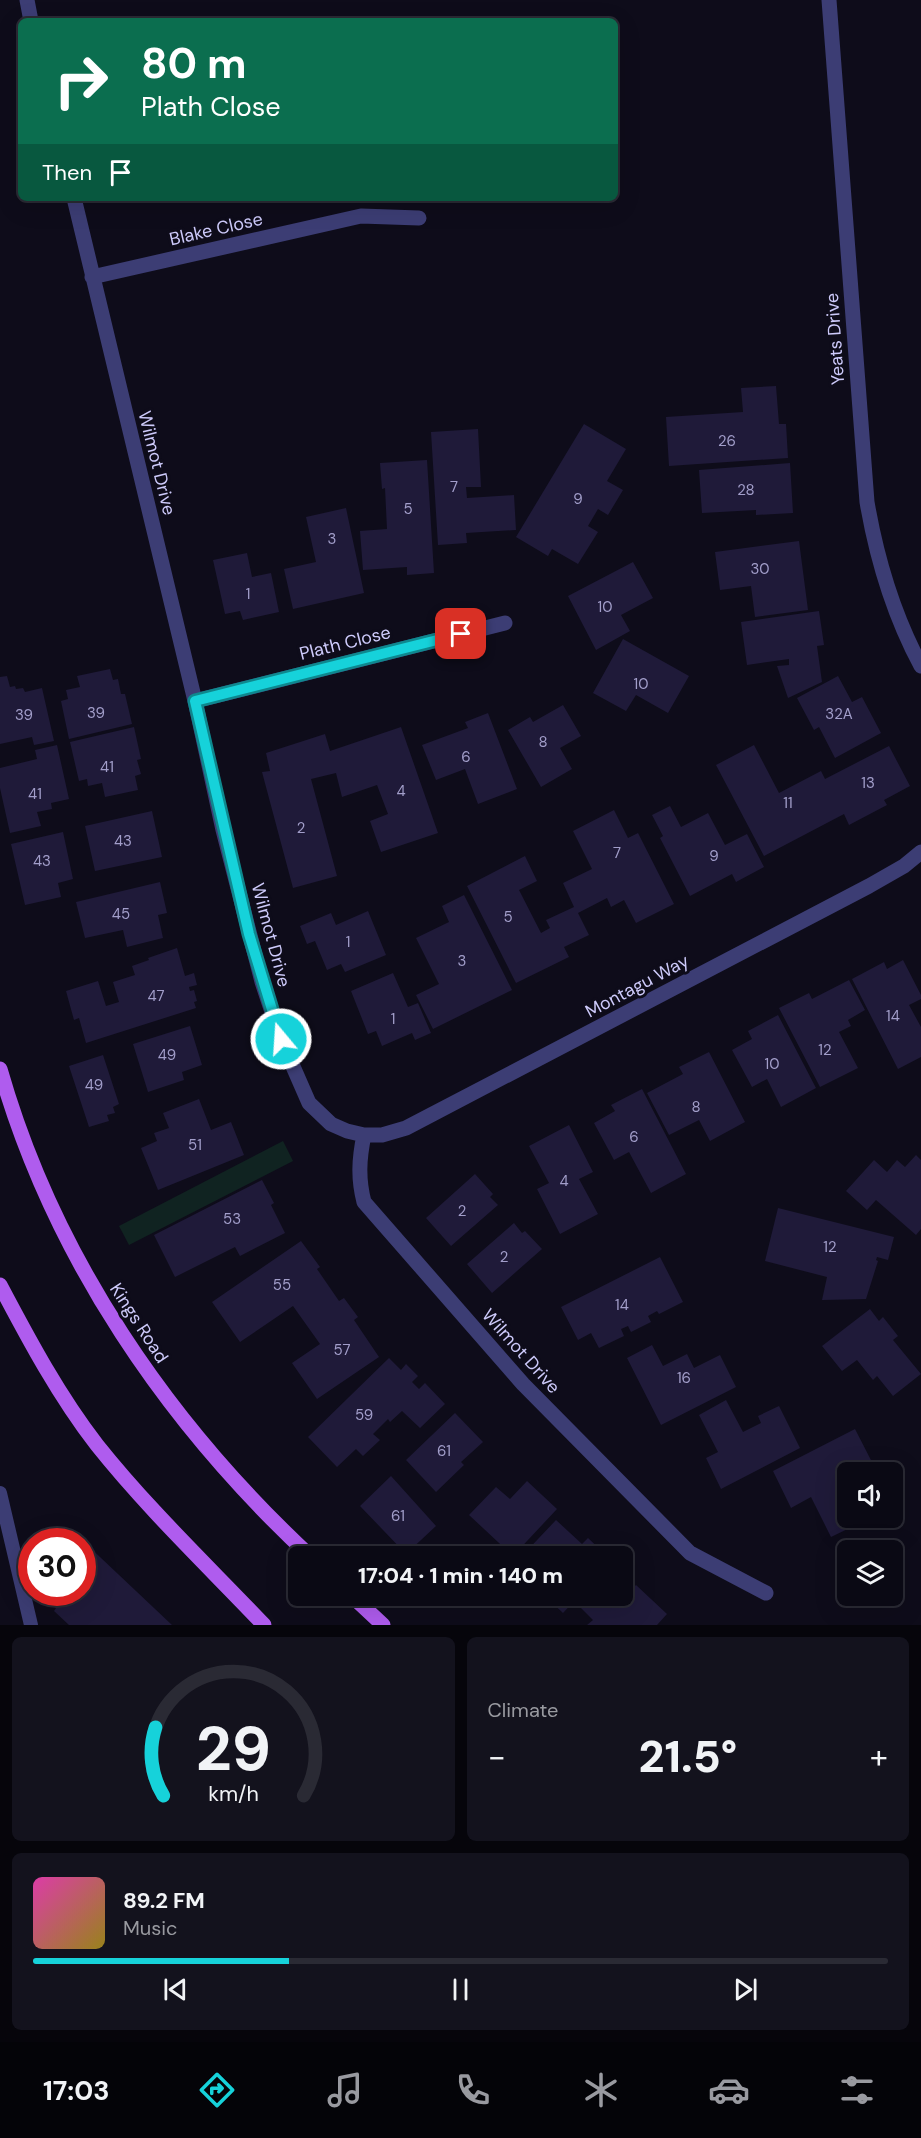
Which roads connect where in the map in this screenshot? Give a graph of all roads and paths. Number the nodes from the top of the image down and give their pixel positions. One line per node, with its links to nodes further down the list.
1 (27, 0): 3 (street)
2 (829, 0): 8 (street, Yeats Drive)
3 (31, 18)
4 (75, 201): 6 (street, Wilmot Drive)
5 (419, 218): 6 (street, Blake Close)
6 (92, 277): 9 (street, Wilmot Drive)
7 (505, 623): 9 (street, Plath Close)
8 (921, 666)
9 (195, 701): 12 (street, Wilmot Drive)
10 (921, 852): 12 (street, Montagu Way)
11 (0, 1069): 15 (main road, Kings Road)
12 (364, 1135): 16 (street, Wilmot Drive)
13 (0, 1285): 19 (main road)
14 (0, 1492): 18 (lane)
15 (299, 1546)
16 (766, 1593)
17 (363, 1606): 20 (main road)
18 (31, 1625)
19 (264, 1625)
20 (383, 1625)

